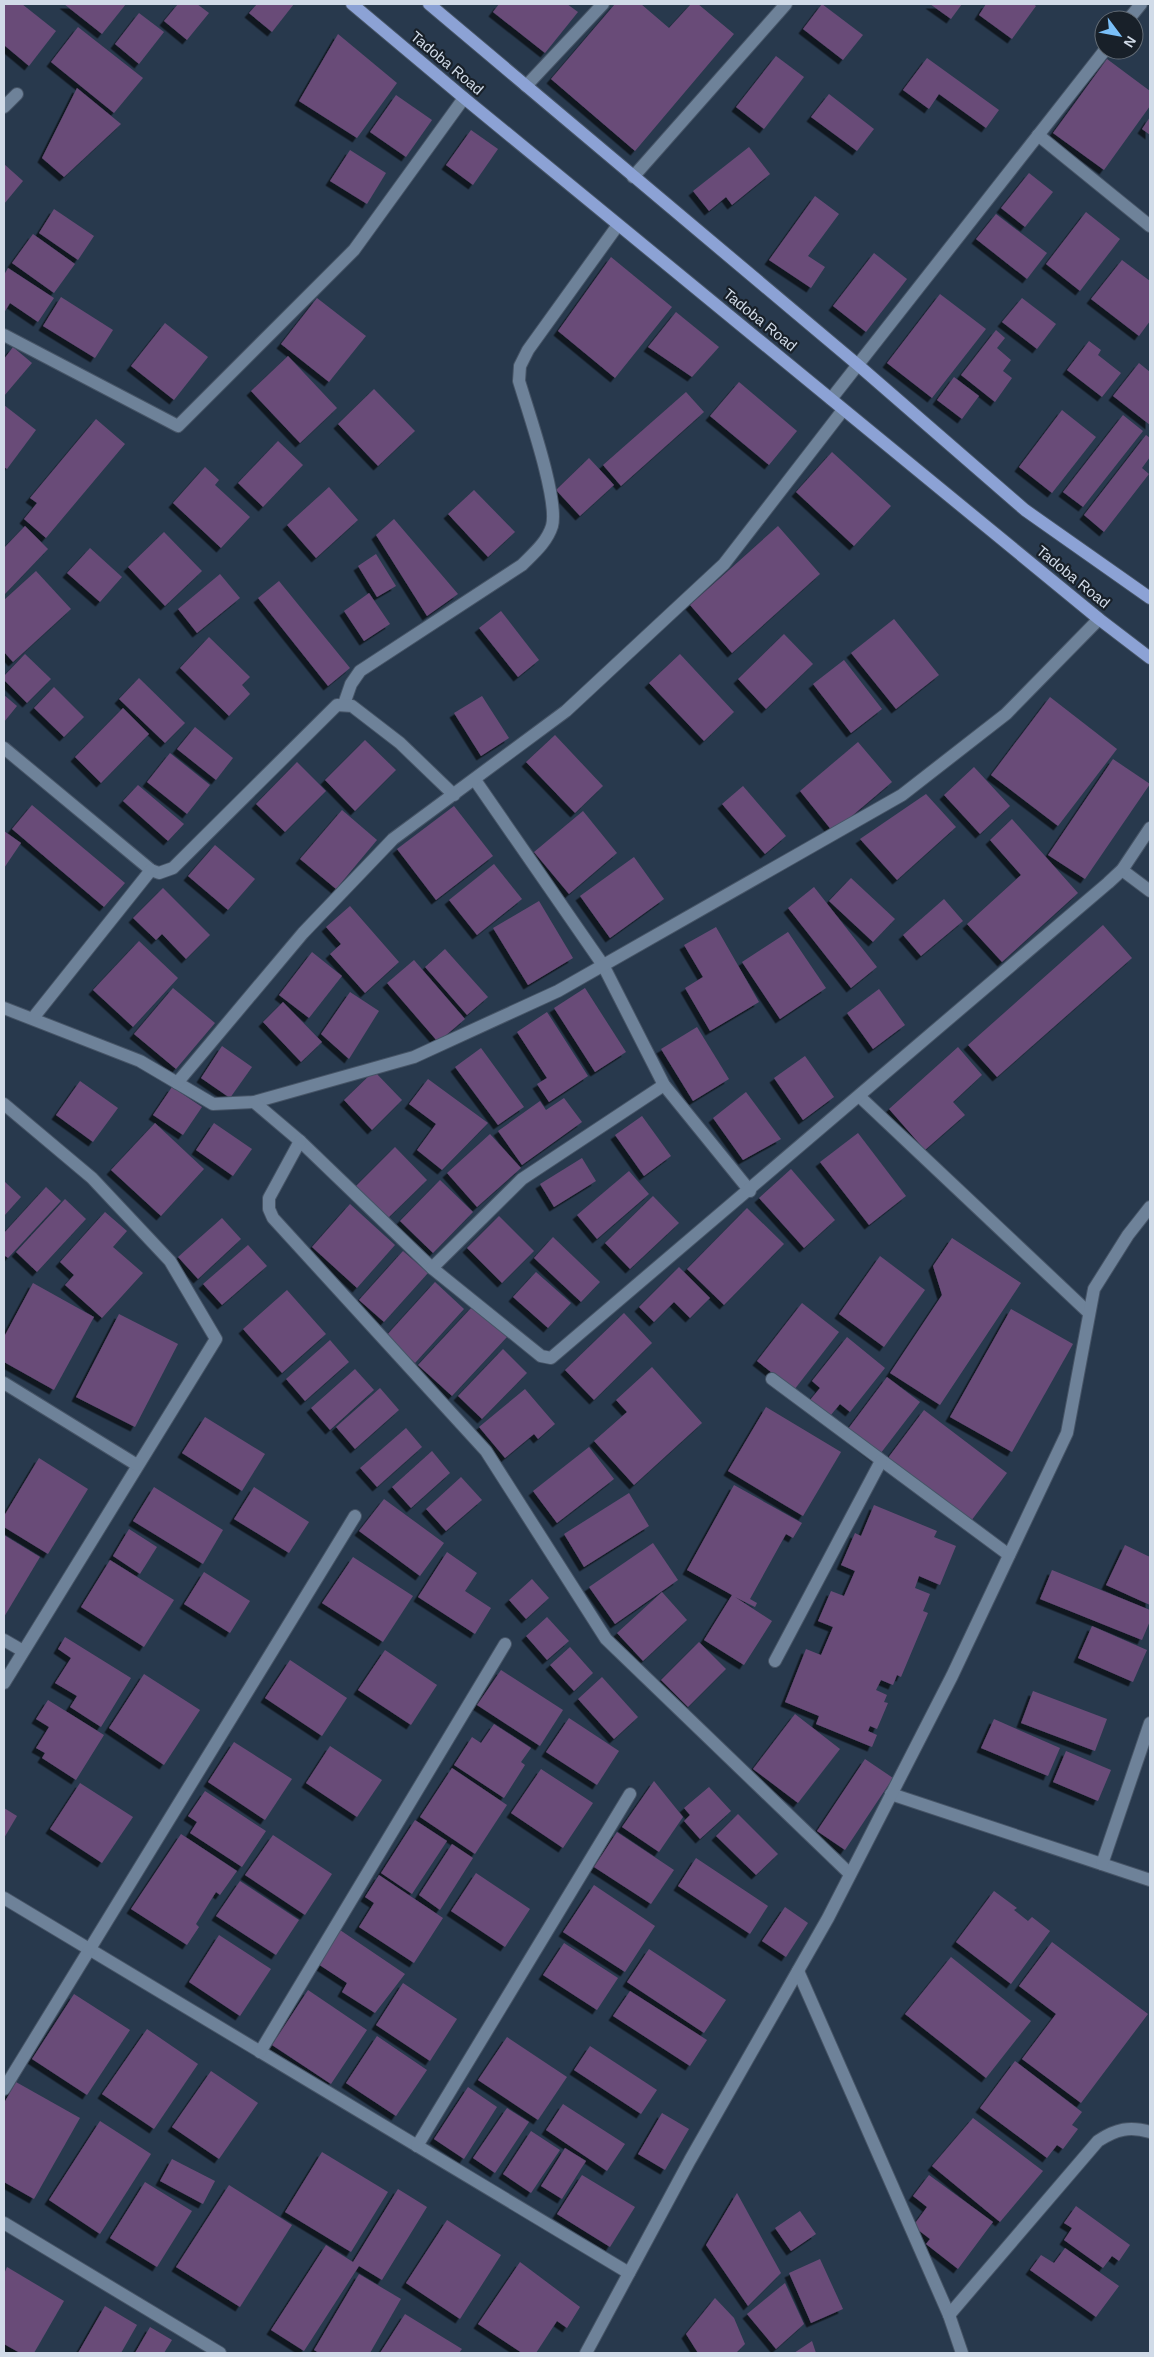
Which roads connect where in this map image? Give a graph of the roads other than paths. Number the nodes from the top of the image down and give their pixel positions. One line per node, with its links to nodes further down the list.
1 (352, 4): 8 (main road, Tadoba Road)
2 (429, 4): 6 (main road, Tadoba Road)
3 (603, 4): 6 (street)
4 (786, 4): 11 (street)
5 (1097, 60): 10 (street)
6 (526, 86): 11 (main road, Tadoba Road)
7 (17, 94): 9 (street)
8 (464, 98): 12 (main road, Tadoba Road); 14 (street)
9 (4, 107)
10 (1038, 135): 13 (street); 15 (street)
11 (633, 177): 15 (main road, Tadoba Road)
12 (618, 225): 16 (main road, Tadoba Road); 21 (street)
13 (1150, 226)
14 (4, 335)
15 (858, 365): 16 (street); 18 (main road, Tadoba Road)
16 (831, 400): 17 (main road, Tadoba Road)
17 (843, 410): 19 (main road, Tadoba Road); 23 (street)
18 (1150, 598)
19 (1099, 619): 20 (main road, Tadoba Road); 29 (street)
20 (1150, 658)
21 (344, 704): 24 (street); 26 (street)
22 (4, 748): 26 (street)
23 (475, 780): 24 (street); 29 (street)
24 (454, 795): 32 (street)
25 (1150, 828): 27 (street)
26 (151, 870): 31 (street)
27 (1122, 870): 28 (street); 34 (street)
28 (1150, 891)
29 (603, 965): 33 (street); 35 (street)
30 (4, 1008): 31 (street)
31 (33, 1018): 32 (street)
32 (177, 1083): 35 (street)
33 (664, 1086): 38 (street); 40 (street)
34 (860, 1097): 38 (street); 41 (street)
35 (254, 1102): 37 (street)
36 (4, 1104): 45 (street)
37 (300, 1142): 40 (street); 57 (street)
38 (750, 1191): 40 (street)
39 (1150, 1207): 41 (street)
40 (432, 1268)
41 (1089, 1313): 47 (street)
42 (772, 1379): 44 (street)
43 (4, 1383): 45 (street)
44 (881, 1461): 47 (street); 51 (street)
45 (138, 1465): 50 (street)
46 (355, 1516): 60 (street)
47 (1009, 1555): 55 (street)
48 (4, 1640): 50 (street)
49 (505, 1644): 62 (street)
50 (22, 1651): 52 (street)
51 (775, 1661)
52 (4, 1683)
53 (1150, 1723): 56 (street)
54 (630, 1794): 65 (street)
55 (892, 1794): 56 (street); 57 (street)
56 (1102, 1864): 58 (street)
57 (850, 1874): 61 (street)
58 (1150, 1880)
59 (4, 1898): 60 (street)
60 (88, 1948): 62 (street); 63 (street)
61 (798, 1971): 67 (street); 68 (street)
62 (260, 2052): 65 (street)
63 (4, 2089)
64 (1150, 2132): 68 (street)
65 (418, 2146): 67 (street)
66 (4, 2222): 69 (street)
67 (629, 2273): 70 (street)
68 (949, 2315): 71 (street)
69 (220, 2353)
70 (586, 2353)
71 (962, 2353)

